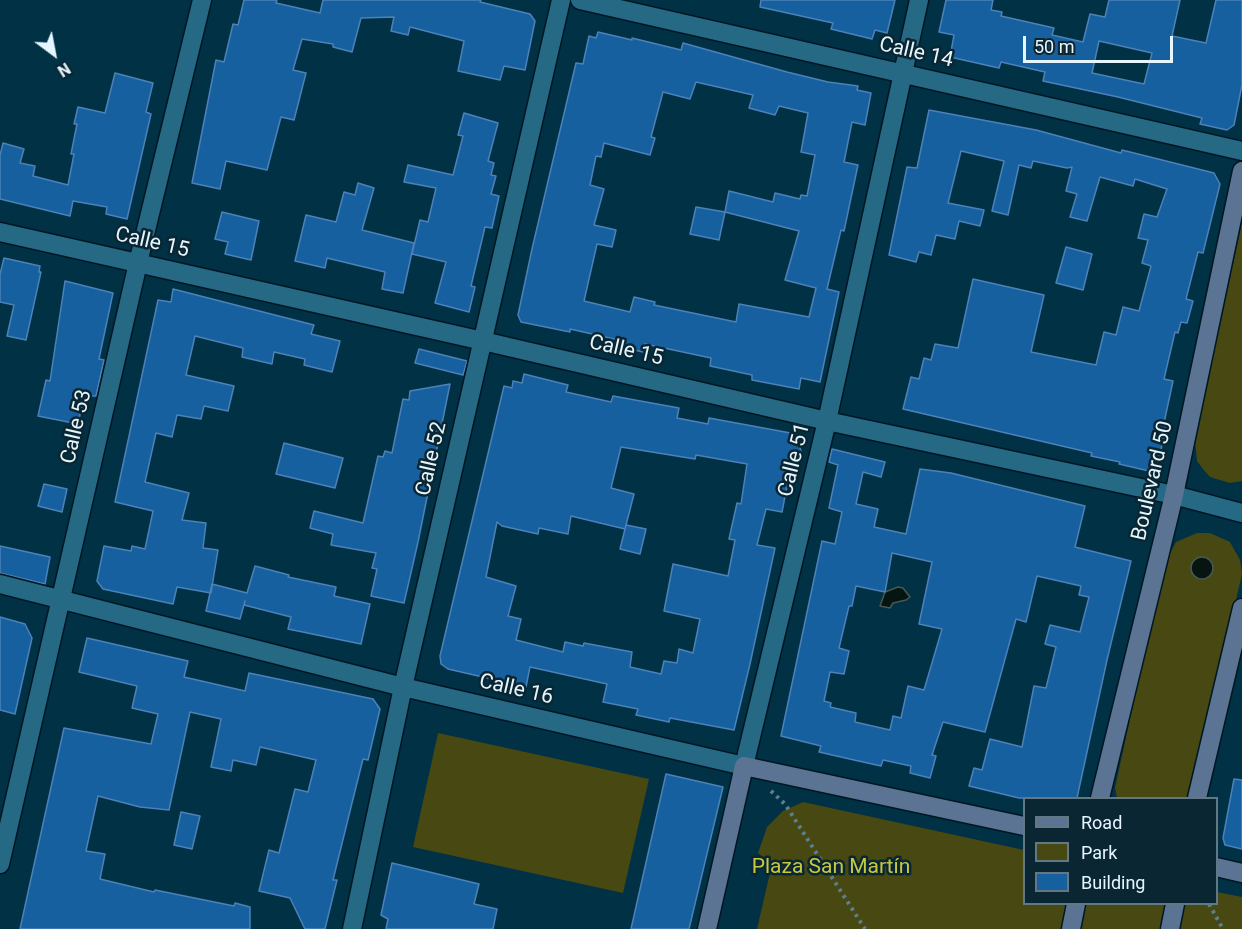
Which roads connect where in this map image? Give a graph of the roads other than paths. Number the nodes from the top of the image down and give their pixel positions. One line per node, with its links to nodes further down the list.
1 (202, 0): 9 (street, Calle 53)
2 (561, 0): 10 (street, Calle 52)
3 (580, 0): 5 (street, Calle 14)
4 (919, 0): 5 (street, Calle 51)
5 (902, 73): 6 (street, Calle 14); 11 (street, Calle 51)
6 (1242, 151)
7 (1242, 171): 12 (main road, Boulevard 50)
8 (0, 232): 9 (street, Calle 15)
9 (138, 263): 10 (street, Calle 15); 15 (street, Calle 53)
10 (483, 341): 11 (street, Calle 15); 17 (street, Calle 52)
11 (827, 422): 12 (street, Calle 15); 18 (street, Calle 51)
12 (1174, 495): 13 (street, Calle 15); 19 (main road, Boulevard 50)
13 (1242, 513)
14 (0, 584): 15 (street, Calle 16)
15 (61, 599): 17 (street, Calle 16); 22 (street, Calle 53)
16 (1242, 608): 20 (main road)
17 (403, 687): 18 (street, Calle 16); 27 (street, Calle 52)
18 (744, 766): 21 (main road, Calle 16); 28 (main road, Calle 51)
19 (1100, 797)
20 (1197, 797)
21 (1023, 826)
22 (0, 864)
23 (1218, 867): 24 (main road)
24 (1242, 873)
25 (1076, 905): 29 (main road)
26 (1175, 905): 30 (main road)
27 (352, 929)
28 (707, 929)
29 (1071, 929)
30 (1170, 929)

